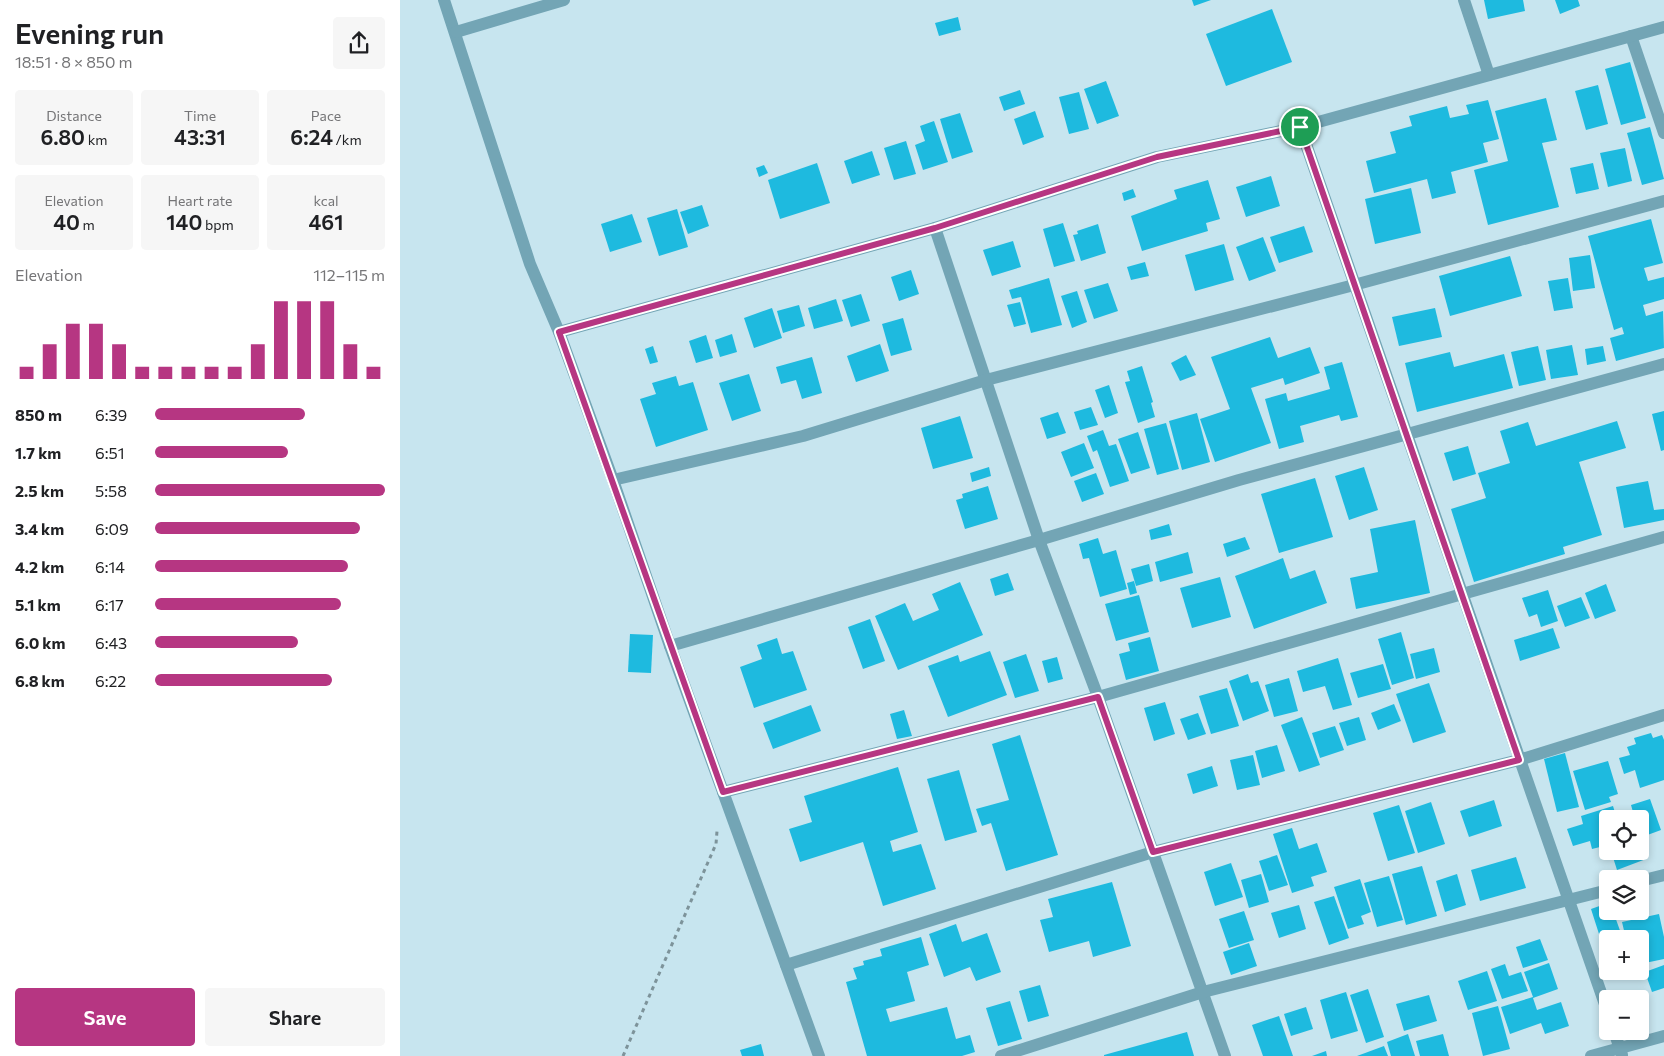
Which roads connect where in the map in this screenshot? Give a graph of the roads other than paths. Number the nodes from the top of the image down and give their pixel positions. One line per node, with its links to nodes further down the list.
1 (444, 0): 5 (street)
2 (564, 0): 5 (street)
3 (1464, 0): 7 (street)
4 (1664, 27): 6 (street)
5 (456, 32): 13 (street)
6 (1631, 36): 7 (street); 9 (street)
7 (1489, 75): 8 (street)
8 (1300, 127): 11 (street); 12 (street)
9 (1664, 133)
10 (1664, 201): 12 (street)
11 (935, 228): 13 (street); 15 (street)
12 (1354, 285): 15 (street); 16 (street)
13 (559, 332): 17 (street)
14 (1664, 364): 16 (street)
15 (986, 380): 17 (street); 19 (street)
16 (1405, 435): 19 (street); 20 (street)
17 (613, 480): 21 (street)
18 (1664, 537): 20 (street)
19 (1039, 540): 21 (street); 22 (street)
20 (1461, 595): 22 (street); 24 (street)
21 (670, 646): 25 (street)
22 (1098, 697): 25 (street); 26 (street)
23 (1664, 715): 24 (street)
24 (1519, 760): 26 (street); 30 (street)
25 (723, 792): 31 (street)
26 (1153, 852): 31 (street); 33 (street)
27 (1664, 875): 28 (street)
28 (1649, 879)
29 (1599, 892): 30 (street)
30 (1568, 900): 32 (street); 33 (street)
31 (786, 965): 37 (street)
32 (1600, 990)
33 (1203, 992): 38 (street); 39 (street)
34 (1664, 1036): 36 (street)
35 (1617, 1040): 36 (street)
36 (1621, 1052): 40 (street)
37 (820, 1056)
38 (1001, 1056)
39 (1226, 1056)
40 (1590, 1056)

